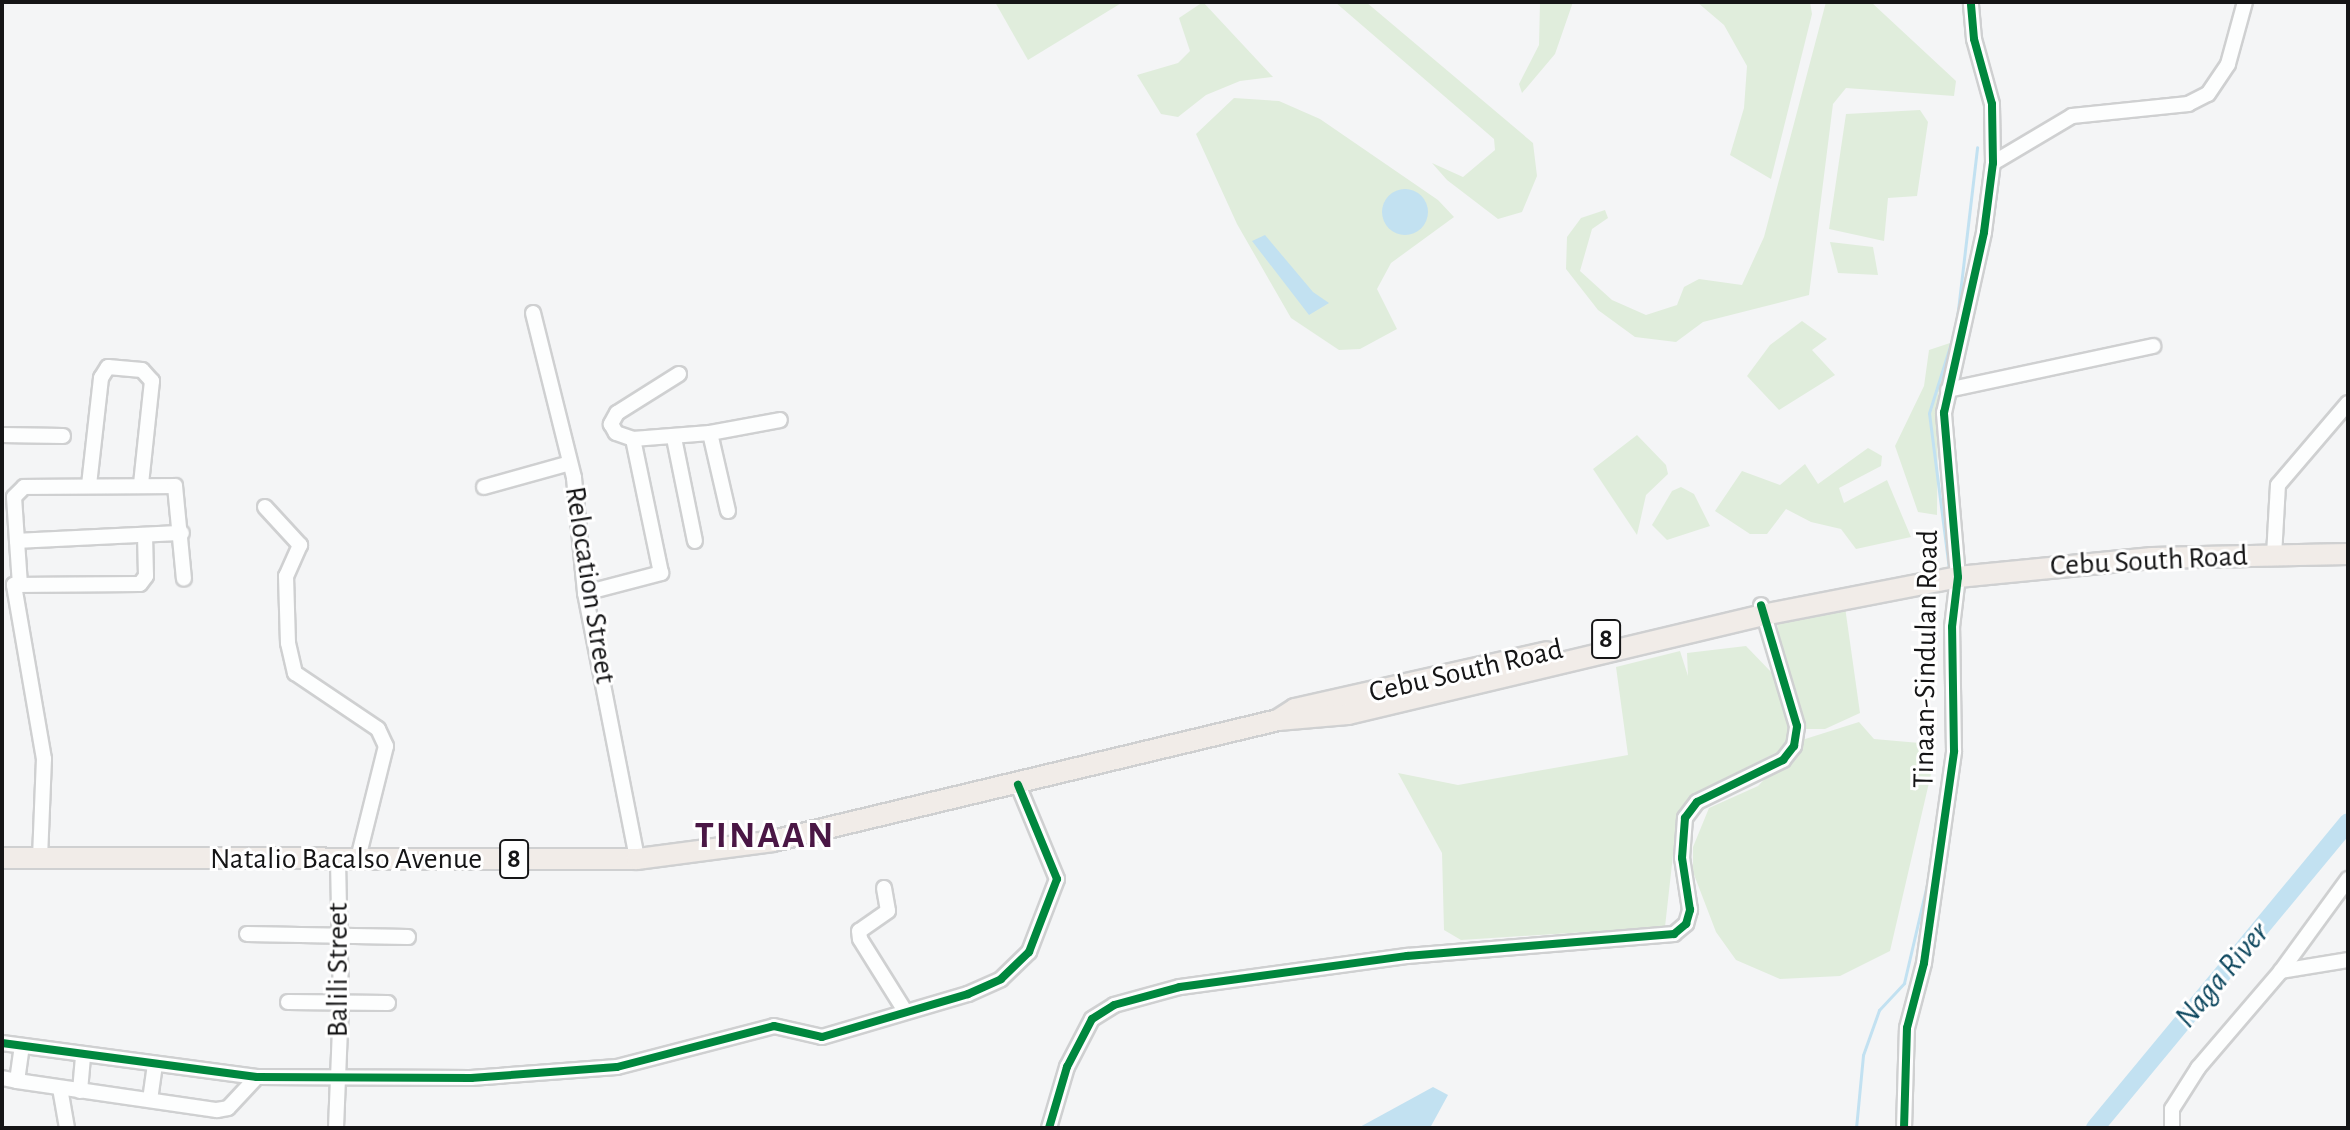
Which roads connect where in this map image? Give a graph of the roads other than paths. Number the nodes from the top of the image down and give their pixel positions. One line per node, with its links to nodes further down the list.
1 (1971, 2): 3 (street, Tinaan-Sindulan Road)
2 (2245, 2): 3 (street)
3 (1993, 163): 7 (street, Tinaan-Sindulan Road)
4 (533, 313): 15 (street, Relocation Street)
5 (2153, 346): 7 (street)
6 (679, 374): 14 (street)
7 (1948, 390): 27 (street, Tinaan-Sindulan Road)
8 (2348, 403): 26 (street)
9 (780, 420): 10 (street)
10 (710, 433): 13 (street); 20 (street)
11 (2, 435): 12 (street)
12 (63, 436)
13 (674, 438): 14 (street); 24 (street)
14 (633, 439): 30 (street)
15 (570, 463): 18 (street); 30 (street, Relocation Street)
16 (141, 484): 17 (street); 17 (street); 21 (street)
17 (89, 485): 23 (street)
18 (484, 487)
19 (265, 507): 35 (street, Balili Street)
20 (728, 511)
21 (182, 533): 22 (street); 28 (street)
22 (145, 535): 23 (street); 29 (street)
23 (17, 541): 29 (street)
24 (695, 541)
25 (2346, 555): 26 (highway, Cebu South Road / 8)
26 (2274, 556): 27 (highway, Cebu South Road / 8)
27 (1948, 577): 31 (highway, Cebu South Road / 8); 61 (street, Tinaan-Sindulan Road)
28 (184, 579)
29 (13, 587): 34 (street)
30 (585, 593): 36 (street, Relocation Street)
31 (1762, 610): 32 (highway, Cebu South Road / 8); 60 (street)
32 (1018, 785): 36 (highway, Natalio Bacalso Avenue / 8); 47 (street)
33 (2, 858): 34 (highway, Natalio Bacalso Avenue / 8)
34 (40, 858): 35 (highway, Natalio Bacalso Avenue / 8)
35 (348, 859): 36 (highway, Natalio Bacalso Avenue / 8); 40 (street, Balili Street)
36 (637, 859)
37 (2348, 879): 43 (street)
38 (884, 888): 47 (street)
39 (247, 934): 40 (street)
40 (339, 937): 41 (street); 46 (street, Balili Street)
41 (408, 937)
42 (2348, 960): 43 (street)
43 (2281, 971): 62 (street)
44 (288, 1002): 46 (street)
45 (388, 1003): 46 (street)
46 (341, 1004): 52 (street, Balili Street)
47 (905, 1011): 52 (street)
48 (2, 1043): 49 (street)
49 (22, 1046): 50 (street); 54 (street)
50 (83, 1055): 51 (street); 56 (street)
51 (155, 1065): 53 (street); 57 (street)
52 (337, 1076): 53 (street); 59 (street, Balili Street)
53 (257, 1077): 57 (street)
54 (9, 1079): 55 (street)
55 (60, 1088): 56 (street); 58 (street)
56 (80, 1091): 57 (street)
57 (150, 1100)
58 (67, 1128)
59 (336, 1128)
60 (1049, 1128)
61 (1904, 1128)
62 (2172, 1128)

